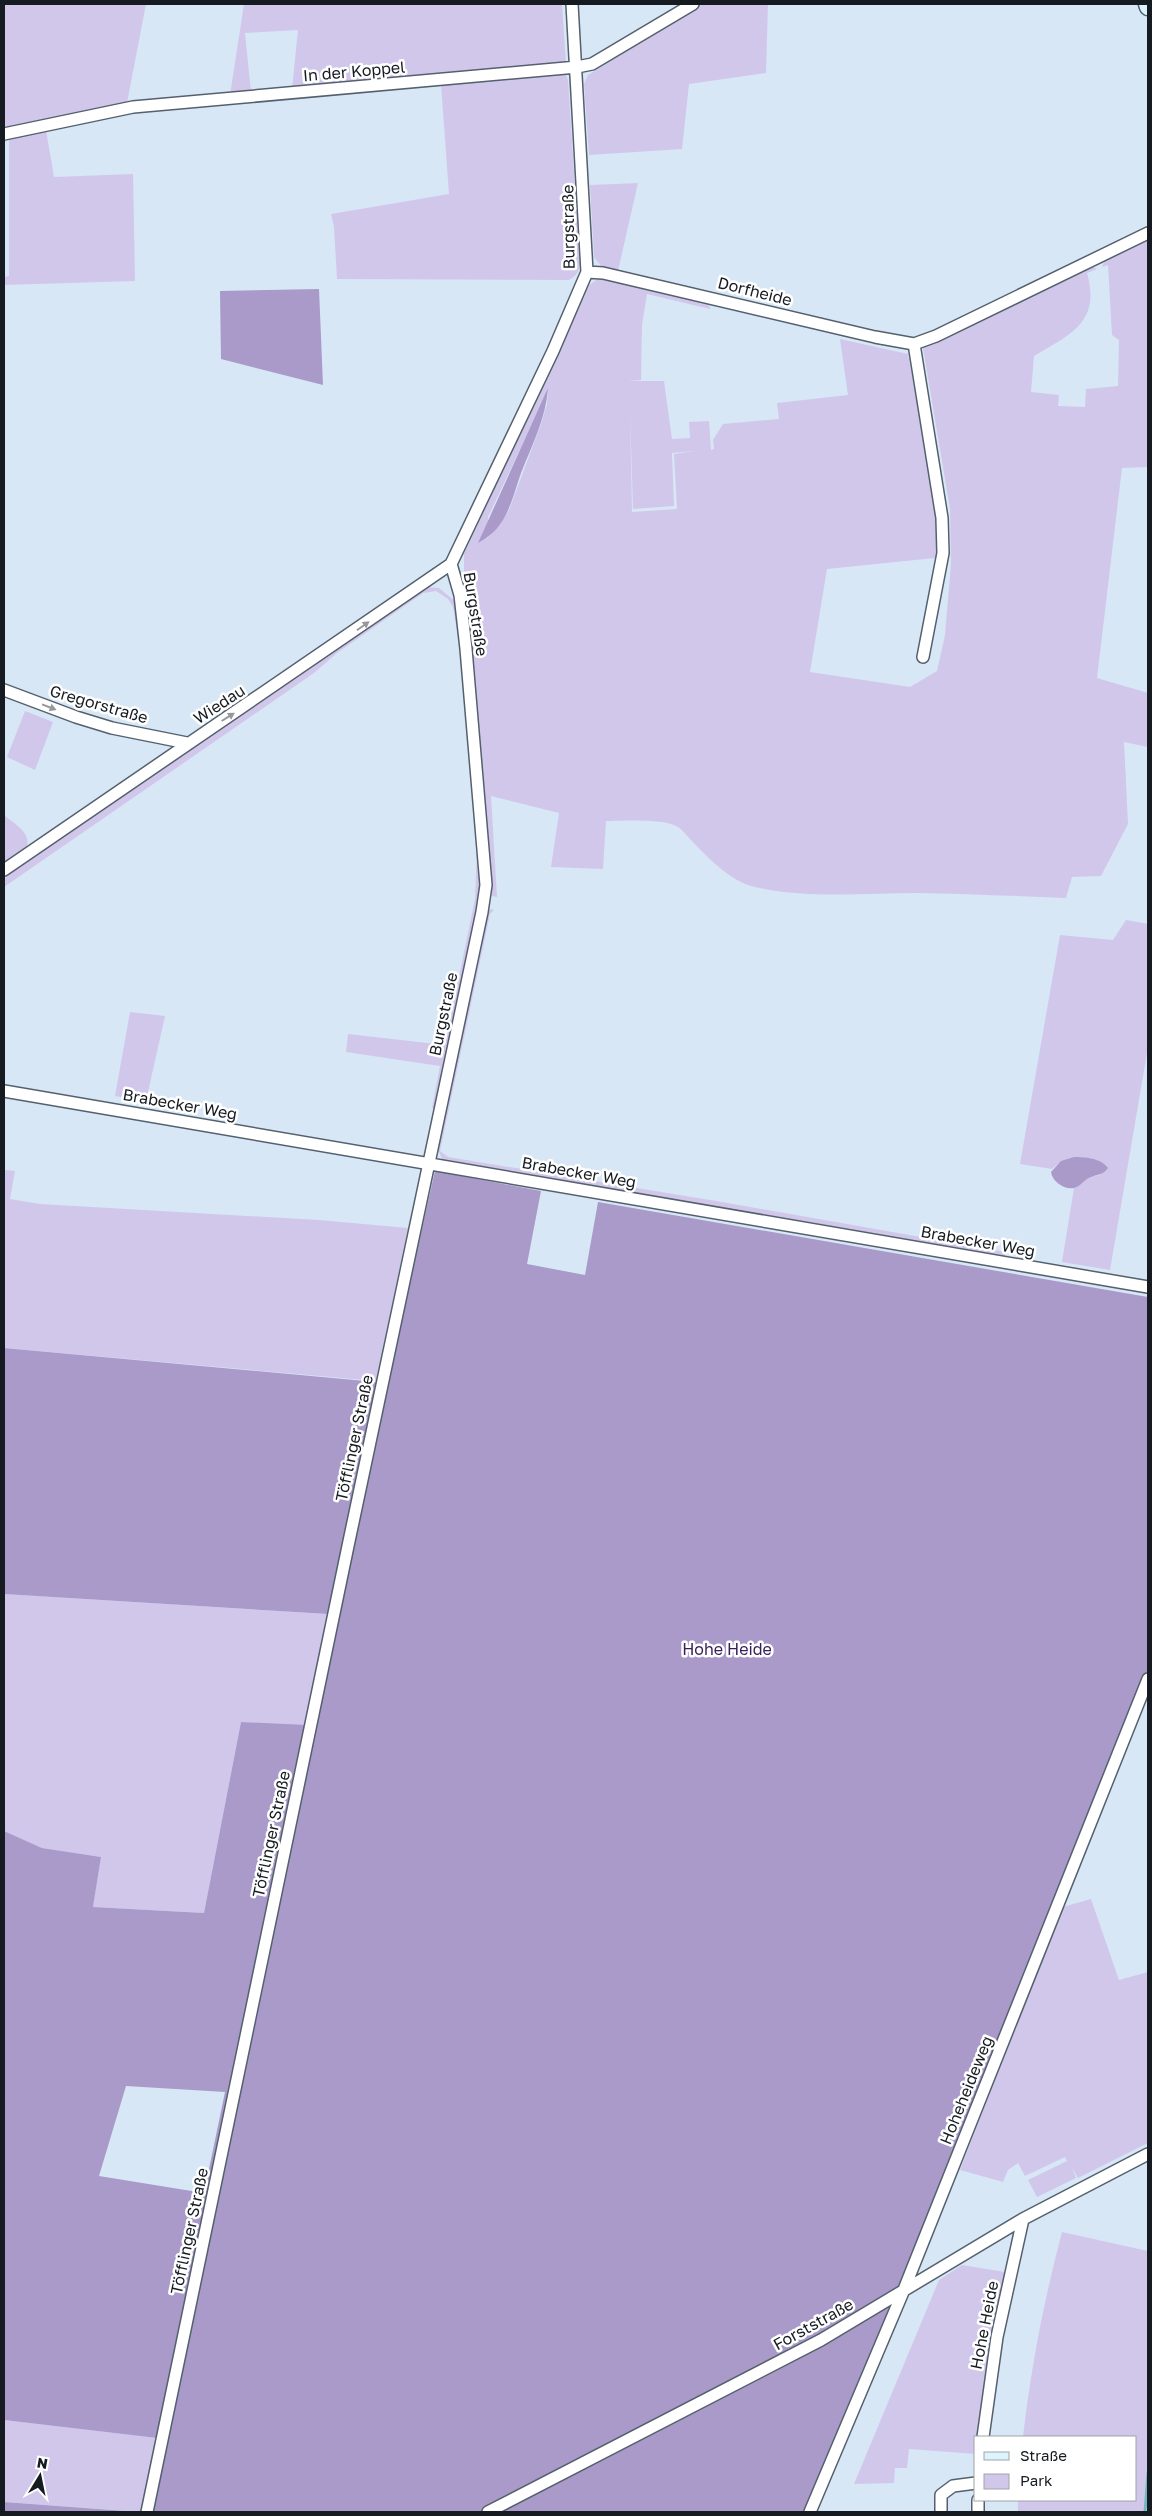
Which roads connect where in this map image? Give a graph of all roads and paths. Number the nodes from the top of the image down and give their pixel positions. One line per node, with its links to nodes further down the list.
1 (572, 4): 3 (street, Burgstraße)
2 (693, 4): 3 (street, In der Koppel)
3 (576, 68): 4 (street, In der Koppel); 6 (street, Burgstraße)
4 (4, 134)
5 (1148, 233): 7 (street)
6 (587, 272): 7 (street, Dorfheide); 8 (street, Burgstraße)
7 (914, 344): 9 (street)
8 (451, 564): 11 (street, Wiedau, one-way to 8); 14 (street, Burgstraße)
9 (923, 657)
10 (4, 690): 11 (street, Gregorstraße, one-way to 11)
11 (187, 743): 12 (street, Wiedau)
12 (4, 870)
13 (4, 1091): 14 (street, Brabecker Weg)
14 (428, 1163): 15 (street, Brabecker Weg); 22 (street, Töfflinger Straße)
15 (1148, 1287)
16 (1148, 1679): 19 (street, Hoheheideweg)
17 (1148, 2154): 18 (street, Forststraße)
18 (1023, 2219): 19 (street, Forststraße); 20 (street, Hohe Heide)
19 (903, 2292): 23 (street, Forststraße); 24 (street, Hoheheideweg)
20 (983, 2436)
21 (974, 2483): 25 (street)
22 (148, 2512)
23 (488, 2512)
24 (810, 2512)
25 (941, 2512)

